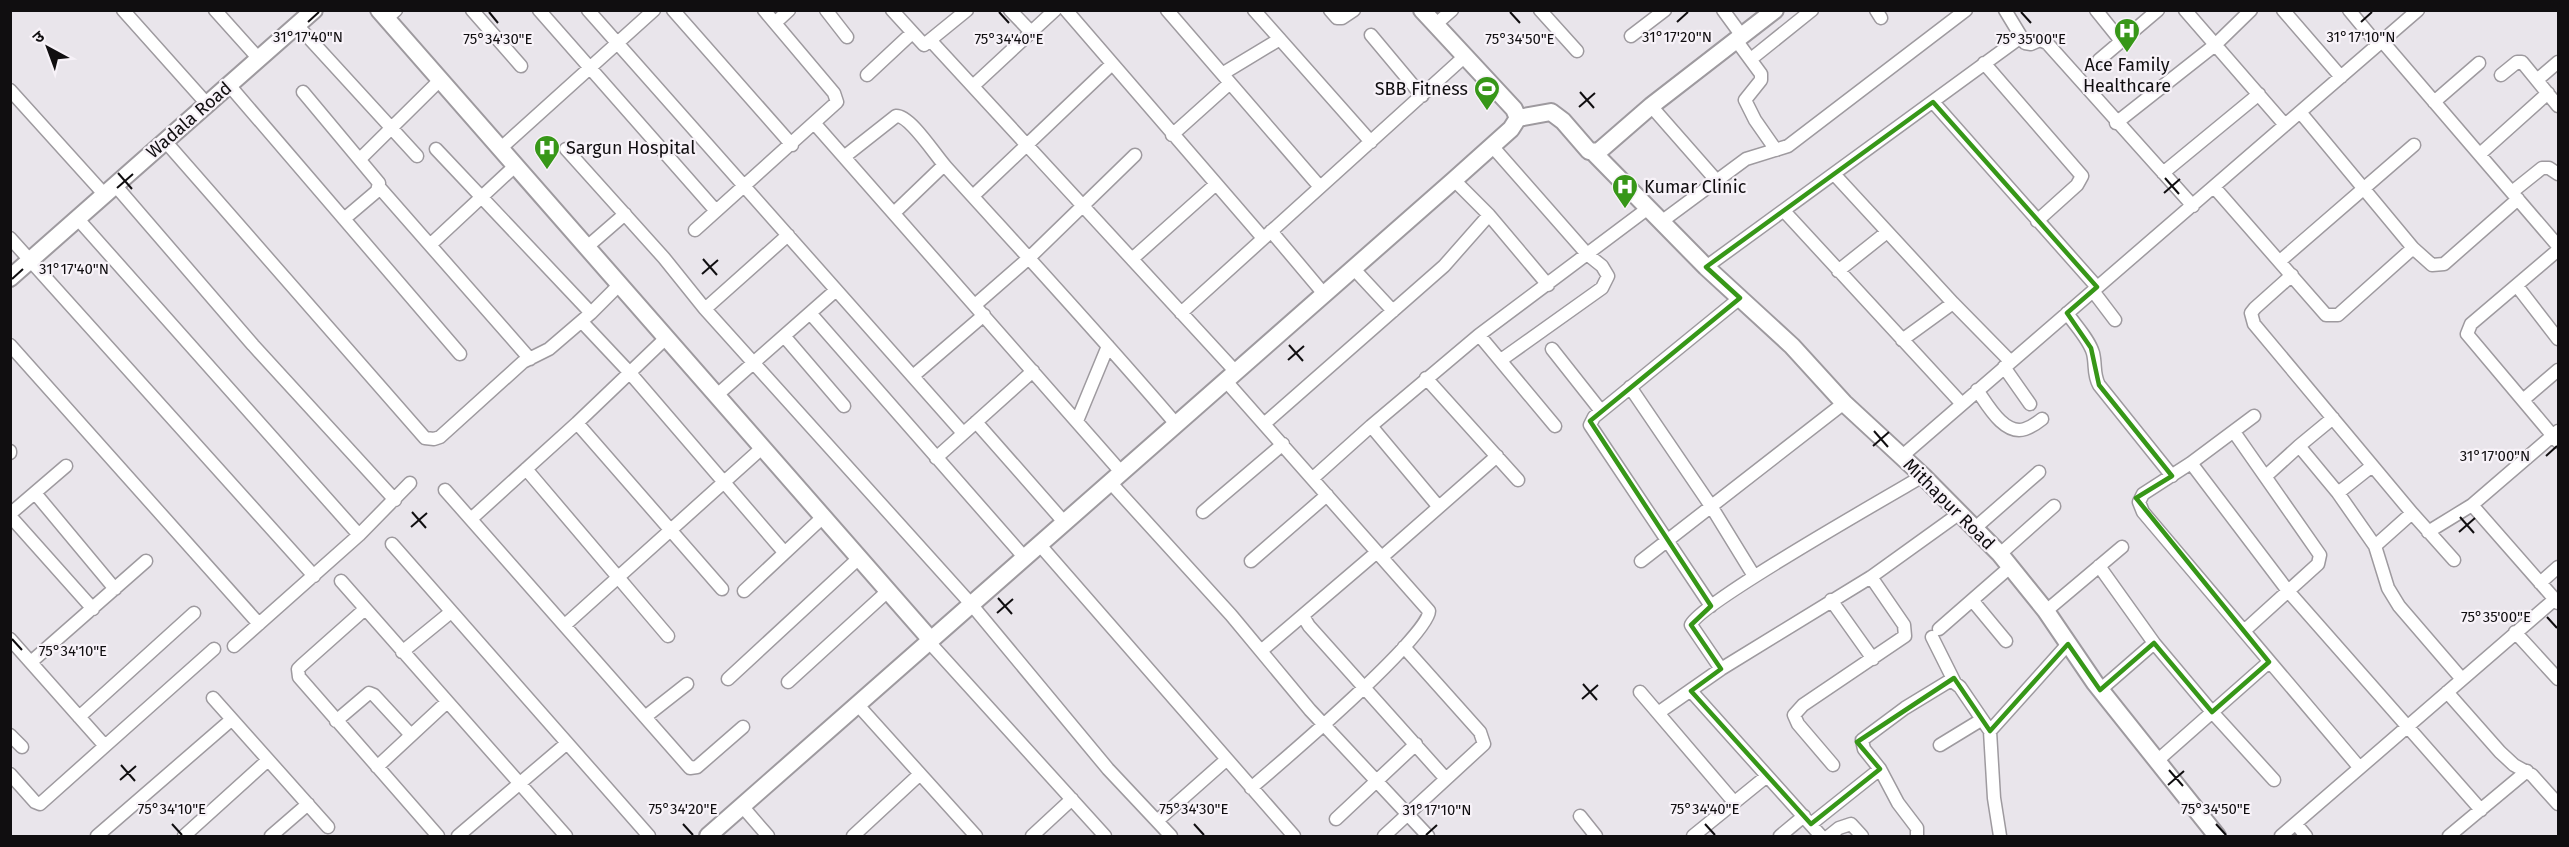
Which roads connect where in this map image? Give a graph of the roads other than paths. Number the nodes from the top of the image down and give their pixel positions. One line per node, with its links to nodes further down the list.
1 (123, 10): 80 (street)
2 (215, 10): 56 (street)
3 (314, 10): 39 (street, Wadala Road)
4 (472, 10): 63 (street)
5 (539, 10): 64 (street)
6 (588, 10): 52 (street)
7 (654, 10): 52 (street)
8 (673, 10): 93 (street)
9 (764, 10): 38 (street)
10 (789, 10): 38 (street)
11 (826, 10): 45 (street)
12 (892, 10): 42 (street)
13 (967, 10): 49 (street)
14 (1010, 10): 41 (street)
15 (1055, 10): 41 (street)
16 (1066, 10): 62 (street)
17 (1167, 10): 68 (street)
18 (1254, 10): 48 (street)
19 (1330, 10): 20 (street)
20 (1353, 10)
21 (1422, 10): 40 (street)
22 (1452, 10): 40 (street)
23 (1540, 10): 54 (street)
24 (1665, 10): 44 (street)
25 (1723, 10): 47 (street)
26 (1775, 10): 47 (street)
27 (1812, 10): 57 (street)
28 (1966, 10): 99 (street)
29 (2005, 10): 46 (street)
30 (2158, 10): 50 (street)
31 (2185, 10): 53 (street)
32 (2251, 10): 53 (street)
33 (2283, 10): 67 (street)
34 (2349, 10): 51 (street)
35 (2418, 10): 51 (street)
36 (2097, 11): 50 (street)
37 (387, 13): 69 (street)
38 (775, 23): 86 (street)
39 (297, 25): 56 (street, Wadala Road); 88 (street)
40 (1435, 25): 55 (street)
41 (1031, 32): 72 (street)
42 (912, 33): 49 (street); 65 (street)
43 (1371, 35): 77 (street)
44 (1631, 36)
45 (847, 37)
46 (2021, 37): 60 (street); 85 (street)
47 (1739, 38): 57 (street); 81 (street)
48 (1280, 39): 68 (street); 91 (street)
49 (931, 41): 72 (street)
50 (2121, 41): 58 (street)
51 (2380, 43): 67 (street); 79 (street)
52 (618, 44): 64 (street); 114 (street)
53 (2215, 45): 76 (street); 85 (street)
54 (1577, 51)
55 (1464, 57): 77 (street); 84 (street)
56 (259, 59): 71 (street, Wadala Road)
57 (1751, 59): 99 (street)
58 (2099, 60)
59 (2559, 62): 70 (street)
60 (1984, 63): 78 (street); 133 (street)
61 (2479, 63): 79 (street)
62 (1112, 64): 89 (street); 92 (street)
63 (521, 66)
64 (591, 68): 96 (street); 126 (street)
65 (867, 75)
66 (2501, 75): 70 (street)
67 (2341, 76): 83 (street)
68 (1226, 78): 89 (street); 116 (street)
69 (440, 80): 88 (street); 96 (street)
70 (2537, 80): 75 (street)
71 (229, 85): 80 (street, Wadala Road); 132 (street)
72 (973, 86): 92 (street)
73 (10, 90): 119 (street)
74 (303, 92): 105 (street)
75 (2548, 93): 82 (street); 101 (street)
76 (2259, 94): 87 (street); 108 (street)
77 (1422, 96): 91 (street)
78 (1933, 102): 109 (street); 133 (street)
79 (2434, 102): 101 (street)
80 (207, 104): 90 (street, Wadala Road)
81 (1651, 106): 100 (street); 112 (street)
82 (2559, 106)
83 (2300, 112): 87 (street); 118 (street)
84 (1518, 118): 95 (street); 100 (street, Mithapur Road)
85 (2116, 123): 108 (street)
86 (815, 124): 93 (street); 104 (street)
87 (2285, 125): 117 (street)
88 (390, 128): 103 (street); 105 (street)
89 (1172, 135): 113 (street)
90 (165, 141): 119 (street, Wadala Road); 180 (street)
91 (1371, 142): 116 (street)
92 (1027, 144): 121 (street); 123 (street)
93 (792, 145): 114 (street)
94 (2414, 145): 118 (street)
95 (1491, 146): 111 (street); 144 (street)
96 (501, 148): 106 (street)
97 (436, 149): 122 (street)
98 (566, 149): 129 (street)
99 (1776, 150): 112 (street)
100 (1594, 153): 125 (street, Mithapur Road)
101 (2480, 154): 120 (street)
102 (1135, 155): 123 (street)
103 (417, 156)
104 (844, 157): 107 (street); 128 (street)
105 (360, 159): 115 (street)
106 (516, 165): 122 (street); 141 (street)
107 (944, 165): 121 (street); 128 (street)
108 (2163, 173): 124 (street)
109 (1834, 174): 127 (street); 136 (street)
110 (2559, 174): 120 (street)
111 (1454, 180): 130 (street); 150 (street)
112 (1716, 180): 134 (street)
113 (1216, 184): 138 (street); 147 (street)
114 (746, 186): 126 (street); 137 (street)
115 (379, 187): 132 (street); 140 (street)
116 (1320, 187): 138 (street)
117 (2214, 187): 124 (street); 148 (street)
118 (2364, 188): 142 (street); 148 (street)
119 (109, 189): 131 (street, Wadala Road); 235 (street)
120 (2515, 195): 142 (street); 143 (street)
121 (973, 196): 145 (street)
122 (482, 197): 140 (street); 169 (street)
123 (1083, 205): 145 (street); 147 (street)
124 (2193, 206): 157 (street)
125 (1647, 209): 134 (street, Mithapur Road); 144 (street)
126 (716, 211): 135 (street)
127 (1784, 211): 149 (street); 151 (street)
128 (894, 213): 162 (street)
129 (625, 214): 141 (street); 163 (street)
130 (1489, 214): 155 (street); 164 (street)
131 (77, 218): 146 (street, Wadala Road); 250 (street)
132 (344, 219): 179 (street)
133 (2037, 221): 157 (street)
134 (1661, 222): 149 (street, Mithapur Road)
135 (695, 230)
136 (1887, 232): 151 (street); 161 (street)
137 (788, 235): 158 (street); 163 (street)
138 (1267, 235): 159 (street); 166 (street)
139 (10, 238): 146 (street)
140 (430, 245): 180 (street)
141 (587, 247): 154 (street)
142 (2413, 248): 152 (street)
143 (2558, 251): 156 (street)
144 (1587, 254): 155 (street); 181 (street)
145 (1030, 258): 162 (street); 177 (street)
146 (31, 259): 153 (street, Wadala Road); 267 (street)
147 (1132, 259): 166 (street)
148 (2280, 261): 152 (street)
149 (1706, 267): 160 (street, Mithapur Road)
150 (1353, 268): 159 (street); 164 (street)
151 (1838, 271): 175 (street)
152 (2292, 275): 200 (street)
153 (10, 278)
154 (620, 284): 169 (street); 173 (street)
155 (1548, 285): 171 (street)
156 (2517, 286): 174 (street); 193 (street)
157 (2095, 289): 167 (street); 170 (street)
158 (835, 291): 165 (street); 187 (street)
159 (1324, 294): 188 (street)
160 (1740, 298): 190 (street); 194 (street, Mithapur Road)
161 (1953, 303): 175 (street); 183 (street)
162 (975, 305): 168 (street)
163 (705, 309): 182 (street)
164 (1393, 311): 206 (street)
165 (810, 313): 172 (street); 217 (street)
166 (1181, 313): 188 (street)
167 (2067, 313): 183 (street); 224 (street)
168 (984, 315): 185 (street); 187 (street)
169 (586, 317): 180 (street); 186 (street)
170 (2115, 320)
171 (1479, 335): 181 (street); 189 (street)
172 (784, 336): 182 (street); 197 (street)
173 (667, 337): 186 (street); 192 (street)
174 (2559, 339)
175 (1902, 340): 195 (street)
176 (10, 345): 289 (street)
177 (1108, 346): 202 (street); 205 (street)
178 (1552, 349): 198 (street)
179 (460, 354)
180 (530, 359)
181 (1501, 360): 208 (street)
182 (754, 362): 192 (street); 281 (street)
183 (2007, 364): 191 (street); 196 (street)
184 (2559, 370): 193 (street)
185 (1033, 371): 202 (street); 203 (street)
186 (630, 373): 204 (street); 229 (street)
187 (913, 376): 210 (street)
188 (1230, 376): 205 (street); 206 (street)
189 (1426, 378): 207 (street); 215 (street)
190 (1630, 387): 198 (street); 238 (street)
191 (1977, 390): 195 (street); 201 (street)
192 (717, 395): 214 (street)
193 (2523, 400): 211 (street)
194 (1844, 403): 216 (street, Mithapur Road); 238 (street)
195 (1962, 404): 216 (street)
196 (2030, 404)
197 (844, 406)
198 (1601, 411): 251 (street)
199 (2254, 416): 209 (street)
200 (2333, 418): 213 (street); 220 (street)
201 (2042, 419)
202 (1077, 421): 226 (street)
203 (976, 422): 210 (street); 246 (street)
204 (577, 423): 221 (street); 248 (street)
205 (1176, 424): 226 (street)
206 (1264, 424): 212 (street)
207 (1371, 426): 227 (street); 237 (street)
208 (1555, 426)
209 (2234, 432): 218 (street); 225 (street)
210 (963, 433): 217 (street)
211 (2557, 436): 236 (street)
212 (1283, 444): 227 (street); 240 (street)
213 (2299, 446): 225 (street); 233 (street)
214 (764, 447): 229 (street); 244 (street)
215 (1497, 456): 228 (street); 237 (street)
216 (1901, 457): 223 (street, Mithapur Road)
217 (936, 458): 259 (street)
218 (2192, 463): 224 (street); 277 (street)
219 (66, 466): 232 (street)
220 (2372, 466): 233 (street); 242 (street)
221 (526, 469): 245 (street); 269 (street)
222 (2038, 472): 247 (street)
223 (1923, 476): 241 (street, Mithapur Road); 268 (street)
224 (2172, 476): 291 (street)
225 (2266, 476): 277 (street)
226 (1115, 477): 246 (street); 302 (street)
227 (1313, 478): 234 (street)
228 (1518, 480)
229 (725, 482): 248 (street); 256 (street)
230 (410, 483): 235 (street)
231 (445, 489): 245 (street)
232 (35, 493): 243 (street); 273 (street)
233 (2338, 493): 254 (street)
234 (1327, 495): 257 (street); 263 (street)
235 (395, 500): 250 (street)
236 (2472, 505): 249 (street); 272 (street)
237 (1438, 506): 257 (street)
238 (1711, 506): 251 (street); 268 (street)
239 (2054, 506): 260 (street)
240 (1203, 512)
241 (1960, 513): 247 (street, Mithapur Road); 270 (street)
242 (2412, 513): 249 (street); 254 (street)
243 (10, 515): 283 (street)
244 (823, 517): 256 (street); 258 (street)
245 (471, 519): 290 (street)
246 (1064, 522): 253 (street)
247 (1976, 528): 260 (street, Mithapur Road)
248 (672, 529): 269 (street); 274 (street)
249 (2428, 532): 261 (street)
250 (360, 536): 267 (street)
251 (1667, 539): 264 (street); 282 (street)
252 (392, 544): 286 (street)
253 (1039, 544): 259 (street); 341 (street)
254 (2375, 546): 308 (street)
255 (2122, 547): 265 (street)
256 (784, 552): 276 (street)
257 (1380, 555): 288 (street); 300 (street)
258 (860, 557): 275 (street); 309 (street)
259 (1024, 557): 281 (street)
260 (2005, 560): 279 (street); 285 (street, Mithapur Road)
261 (2454, 560)
262 (146, 561): 273 (street)
263 (1251, 561)
264 (1641, 561)
265 (2099, 566): 285 (street); 297 (street)
266 (2559, 567): 272 (street)
267 (314, 576): 289 (street)
268 (1754, 576): 282 (street)
269 (619, 577): 290 (street); 293 (street)
270 (1870, 577): 278 (street); 304 (street)
271 (341, 581): 284 (street)
272 (2540, 584): 280 (street)
273 (115, 589): 283 (street)
274 (722, 589)
275 (889, 590): 295 (street); 312 (street)
276 (744, 591)
277 (2288, 591): 291 (street); 330 (street)
278 (1831, 600): 304 (street); 307 (street)
279 (1972, 600): 296 (street); 311 (street)
280 (2557, 601): 292 (street)
281 (970, 604): 295 (street); 366 (street)
282 (1711, 606): 307 (street)
283 (93, 609): 305 (street)
284 (365, 609): 303 (street); 328 (street)
285 (2046, 611): 298 (street, Mithapur Road)
286 (450, 612): 303 (street); 335 (street)
287 (194, 613): 324 (street)
288 (1303, 616): 302 (street); 314 (street)
289 (260, 624): 299 (street)
290 (565, 625): 325 (street)
291 (2244, 631): 306 (street)
292 (2515, 632): 308 (street); 310 (street)
293 (668, 636)
294 (10, 639): 305 (street)
295 (930, 641): 321 (street); 356 (street)
296 (2006, 641)
297 (2154, 643): 315 (street); 322 (street)
298 (2068, 644): 315 (street, Mithapur Road); 332 (street)
299 (234, 646)
300 (1404, 647): 314 (street); 351 (street)
301 (214, 649): 338 (street)
302 (1261, 651): 329 (street)
303 (402, 652): 320 (street)
304 (1873, 659): 343 (street)
305 (31, 662): 324 (street)
306 (2269, 662): 322 (street); 345 (street)
307 (1721, 669): 316 (street)
308 (2461, 678): 318 (street)
309 (728, 679)
310 (2559, 679)
311 (1954, 681): 327 (street); 346 (street)
312 (788, 682)
313 (687, 684): 325 (street)
314 (1364, 685): 329 (street); 336 (street)
315 (2100, 690): 342 (street, Mithapur Road)
316 (1690, 691): 323 (street); 350 (street)
317 (1640, 692): 323 (street)
318 (2447, 692): 330 (street); 347 (street)
319 (213, 698): 326 (street)
320 (447, 702): 334 (street); 354 (street)
321 (857, 704): 349 (street); 360 (street)
322 (2212, 712): 342 (street); 352 (street)
323 (1658, 713): 357 (street)
324 (79, 717): 338 (street)
325 (645, 717): 331 (street)
326 (231, 720): 340 (street); 372 (street)
327 (1981, 720): 332 (street); 337 (street)
328 (336, 721): 334 (street); 344 (street)
329 (1324, 725): 353 (street); 355 (street)
330 (2406, 726): 345 (street); 361 (street)
331 (743, 727)
332 (1990, 732): 371 (street)
333 (10, 735): 339 (street)
334 (411, 735): 344 (street)
335 (566, 744): 354 (street); 377 (street)
336 (1416, 744): 351 (street); 353 (street)
337 (1940, 745)
338 (105, 746): 348 (street)
339 (22, 747)
340 (268, 760): 358 (street); 373 (street)
341 (1226, 760): 355 (street); 366 (street)
342 (2158, 760): 394 (street, Mithapur Road)
343 (1833, 765)
344 (377, 766): 375 (street)
345 (2359, 767): 367 (street)
346 (1880, 770): 365 (street); 393 (street)
347 (2527, 771): 359 (street); 361 (street)
348 (10, 774)
349 (920, 774): 369 (street); 380 (street)
350 (1767, 776): 357 (street); 365 (street)
351 (1446, 778): 362 (street)
352 (2274, 780)
353 (1376, 782): 362 (street); 364 (street)
354 (519, 784): 370 (street); 376 (street)
355 (1251, 788): 384 (street)
356 (1072, 799): 381 (street); 382 (street)
357 (1734, 802): 388 (street)
358 (308, 804): 368 (street); 374 (street)
359 (2559, 804)
360 (742, 806): 378 (street); 379 (street)
361 (2481, 810): 397 (street)
362 (1407, 815): 385 (street); 386 (street)
363 (1580, 816): 387 (street)
364 (1336, 819)
365 (1807, 820): 389 (street); 390 (street)
366 (1157, 821): 383 (street)
367 (2296, 824): 395 (street); 396 (street)
368 (328, 827)
369 (858, 835)
370 (564, 836)
371 (1999, 836)
372 (97, 837)
373 (184, 837)
374 (271, 837)
375 (438, 837)
376 (458, 837)
377 (650, 837)
378 (708, 837)
379 (768, 837)
380 (976, 837)
381 (1032, 837)
382 (1105, 837)
383 (1171, 837)
384 (1294, 837)
385 (1384, 837)
386 (1428, 837)
387 (1596, 837)
388 (1693, 837)
389 (1780, 837)
390 (1821, 837)
391 (1829, 837): 392 (street)
392 (1862, 837)
393 (1917, 837)
394 (2217, 837)
395 (2281, 837)
396 (2306, 837)
397 (2450, 837)

